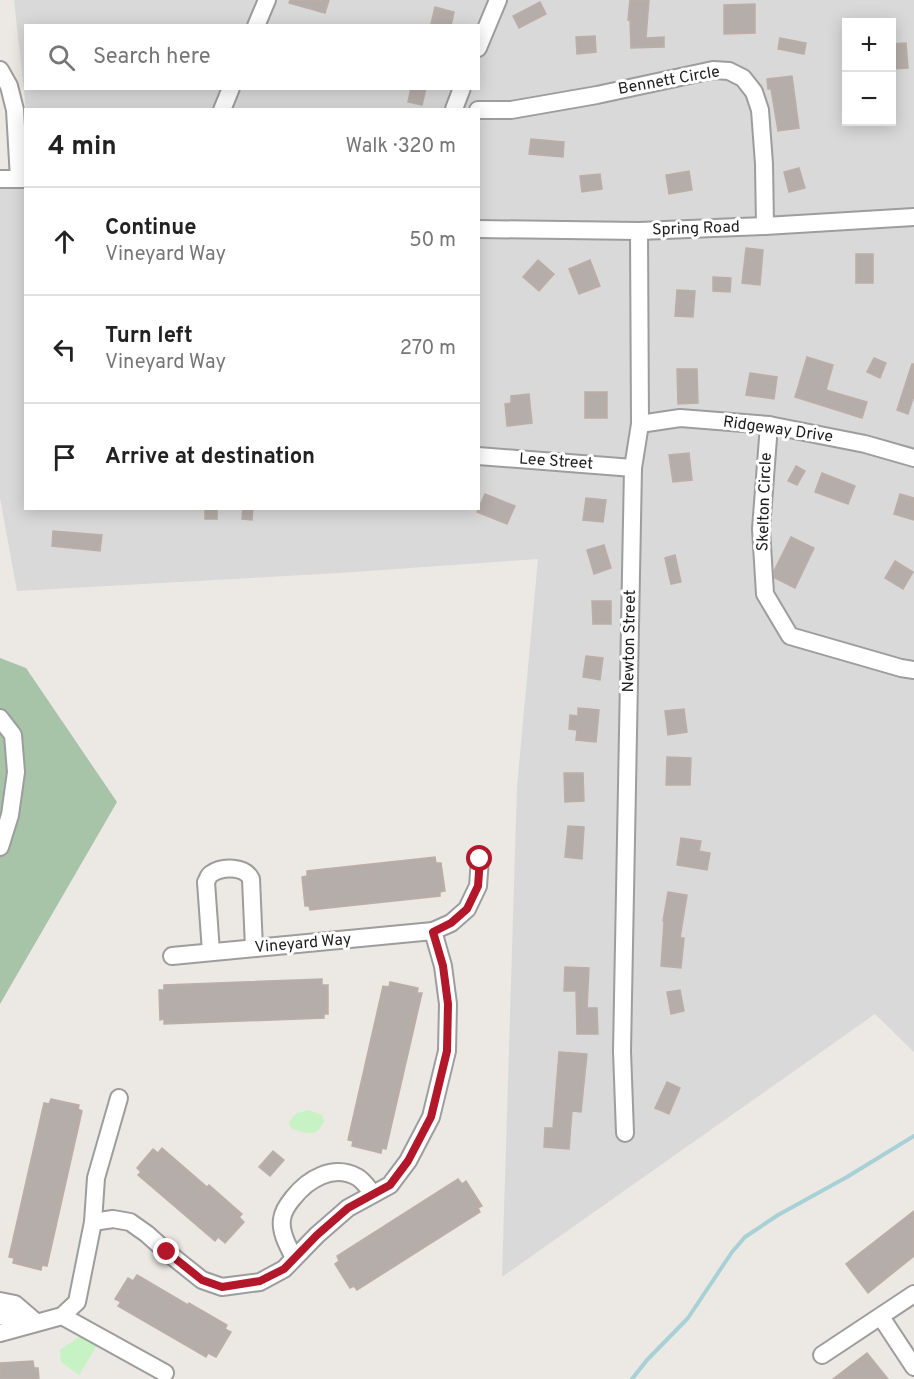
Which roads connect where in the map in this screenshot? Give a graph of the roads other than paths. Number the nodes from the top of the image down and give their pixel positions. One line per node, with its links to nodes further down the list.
1 (267, 0): 3 (street)
2 (498, 0): 4 (street)
3 (257, 24)
4 (480, 43)
5 (0, 70): 12 (street)
6 (230, 90): 8 (street)
7 (461, 90): 9 (street)
8 (223, 108)
9 (456, 108)
10 (480, 110): 14 (street, Bennett Circle)
11 (0, 179): 12 (street)
12 (22, 179)
13 (914, 217): 14 (street, Spring Road)
14 (765, 226): 16 (street, Spring Road)
15 (480, 229): 16 (street, Spring Road)
16 (639, 231): 17 (street, Newton Street)
17 (640, 424): 18 (street, Ridgeway Drive); 21 (street, Newton Street)
18 (770, 425): 20 (street, Ridgeway Drive); 22 (street, Skelton Circle)
19 (480, 456): 21 (street, Lee Street)
20 (914, 458)
21 (633, 468): 31 (street, Newton Street)
22 (907, 669)
23 (0, 718): 24 (street)
24 (0, 847)
25 (480, 859): 26 (street, Vineyard Way)
26 (433, 932): 27 (street, Vineyard Way); 32 (street)
27 (254, 948): 28 (street, Vineyard Way); 28 (street)
28 (211, 952): 29 (street, Vineyard Way)
29 (172, 956)
30 (119, 1098): 33 (street)
31 (625, 1132)
32 (373, 1194): 34 (street); 34 (street)
33 (93, 1222): 34 (street); 38 (street)
34 (294, 1258)
35 (914, 1294): 39 (street)
36 (0, 1301): 40 (street)
37 (0, 1316): 40 (street)
38 (63, 1316): 40 (street); 44 (street)
39 (881, 1317): 42 (street); 43 (street)
40 (36, 1322): 41 (street)
41 (0, 1333)
42 (822, 1354)
43 (914, 1368)
44 (165, 1373)

